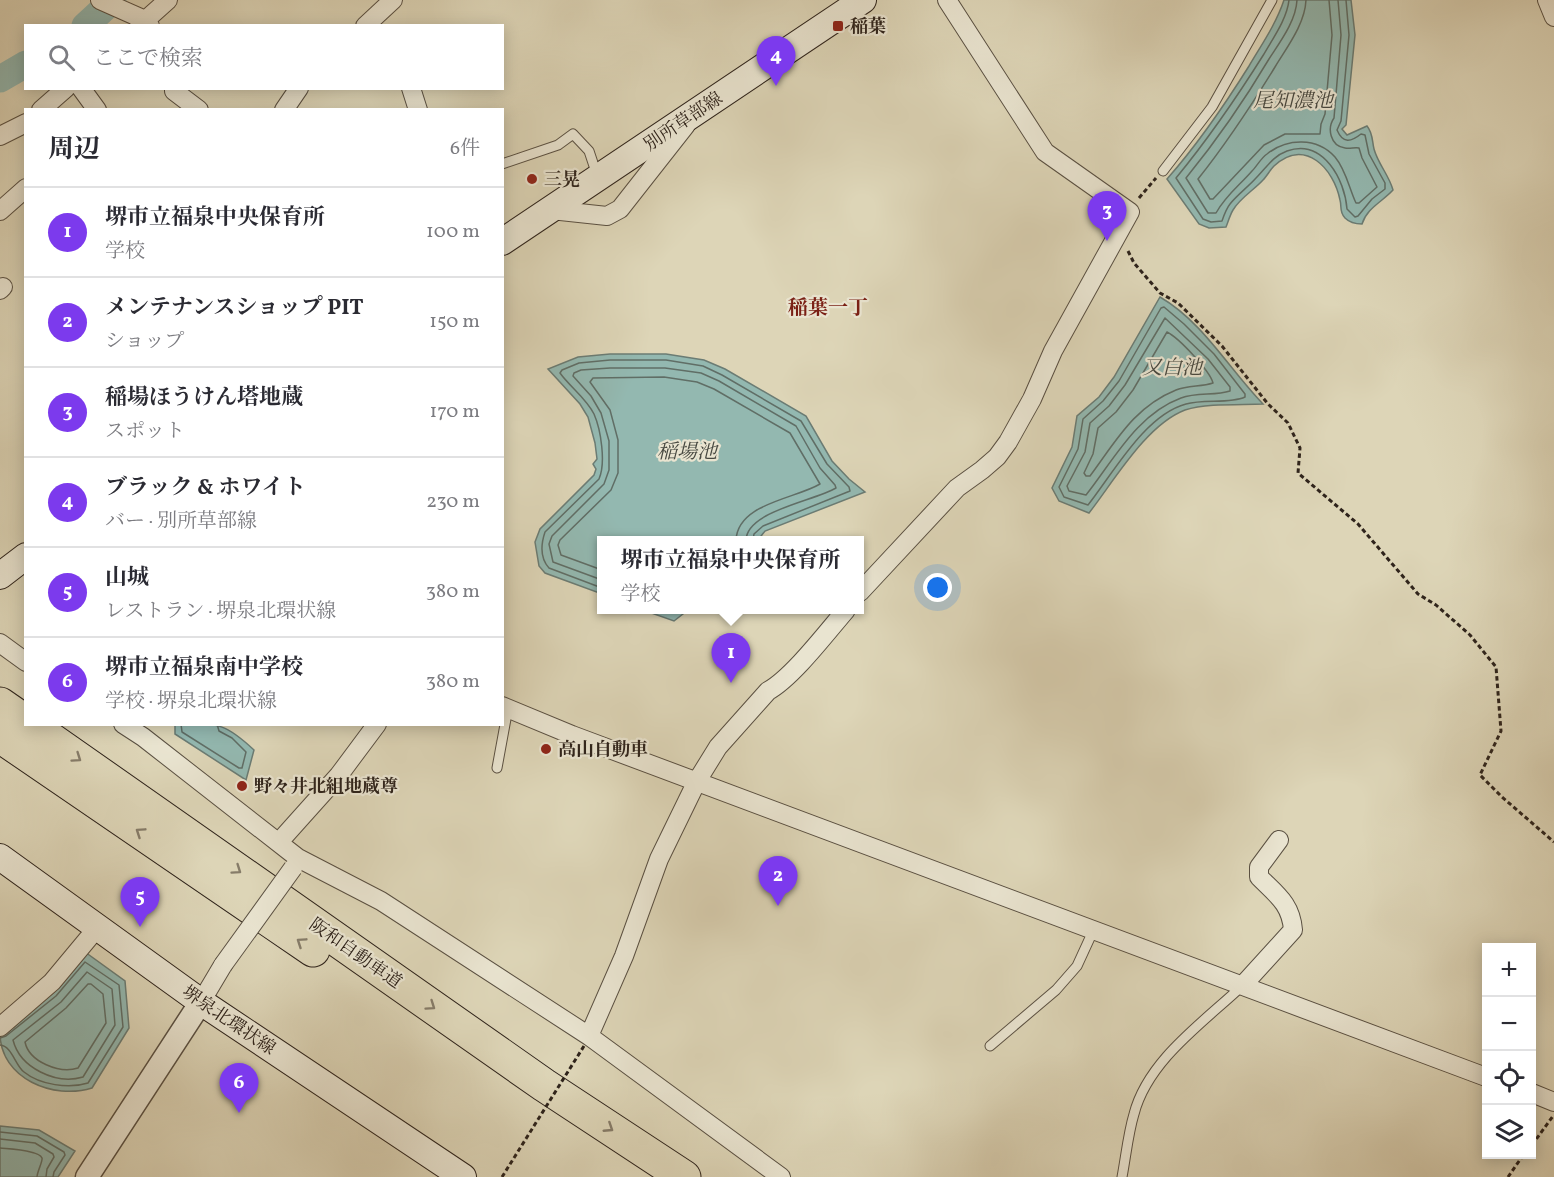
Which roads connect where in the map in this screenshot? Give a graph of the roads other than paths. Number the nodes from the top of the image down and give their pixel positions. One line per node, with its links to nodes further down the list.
1 (100, 0): 9 (street)
2 (168, 0): 9 (street)
3 (393, 0): 10 (street)
4 (863, 0): 19 (main road, 別所草部線)
5 (947, 0): 31 (street)
6 (1272, 0): 23 (lane)
7 (1548, 0): 8 (street)
8 (1554, 17)
9 (145, 24)
10 (368, 24)
11 (64, 90): 15 (street)
12 (174, 90): 16 (street)
13 (298, 90): 17 (street)
14 (412, 90): 18 (street)
15 (43, 108)
16 (196, 108)
17 (285, 108)
18 (417, 108)
19 (698, 111): 24 (main road, 別所草部線); 26 (street)
20 (24, 124): 21 (street)
21 (0, 136)
22 (504, 163): 24 (lane)
23 (1163, 171)
24 (598, 178): 26 (main road, 別所草部線)
25 (24, 190): 27 (street)
26 (551, 210): 28 (main road, 別所草部線)
27 (0, 211)
28 (504, 241)
29 (24, 557): 30 (main road)
30 (0, 576)
31 (864, 588)
32 (842, 614): 44 (street)
33 (0, 643): 34 (street)
34 (24, 661)
35 (0, 704): 37 (highway)
36 (505, 707): 44 (street)
37 (24, 721)
38 (32, 726): 62 (highway, 阪和自動車道, one-way to 62)
39 (126, 726): 46 (street)
40 (376, 726): 46 (street)
41 (503, 726): 43 (lane)
42 (0, 736): 61 (highway, 阪和自動車道, one-way to 42)
43 (497, 768)
44 (697, 781): 50 (street); 54 (street)
45 (1279, 840): 51 (street)
46 (279, 842): 48 (street)
47 (0, 857): 49 (main road, 堺泉北環状線)
48 (296, 863): 52 (street, bridge); 54 (street)
49 (98, 928): 52 (main road, 堺泉北環状線); 53 (street)
50 (1094, 929): 51 (street); 55 (lane)
51 (1243, 985): 56 (street); 64 (lane)
52 (201, 1002): 59 (street); 60 (main road, 堺泉北環状線)
53 (0, 1027)
54 (586, 1041): 63 (street)
55 (990, 1046)
56 (1482, 1075)
57 (1536, 1095): 58 (street)
58 (1554, 1102)
59 (87, 1177)
60 (463, 1177)
61 (644, 1177)
62 (684, 1177)
63 (781, 1177)
64 (1122, 1177)

